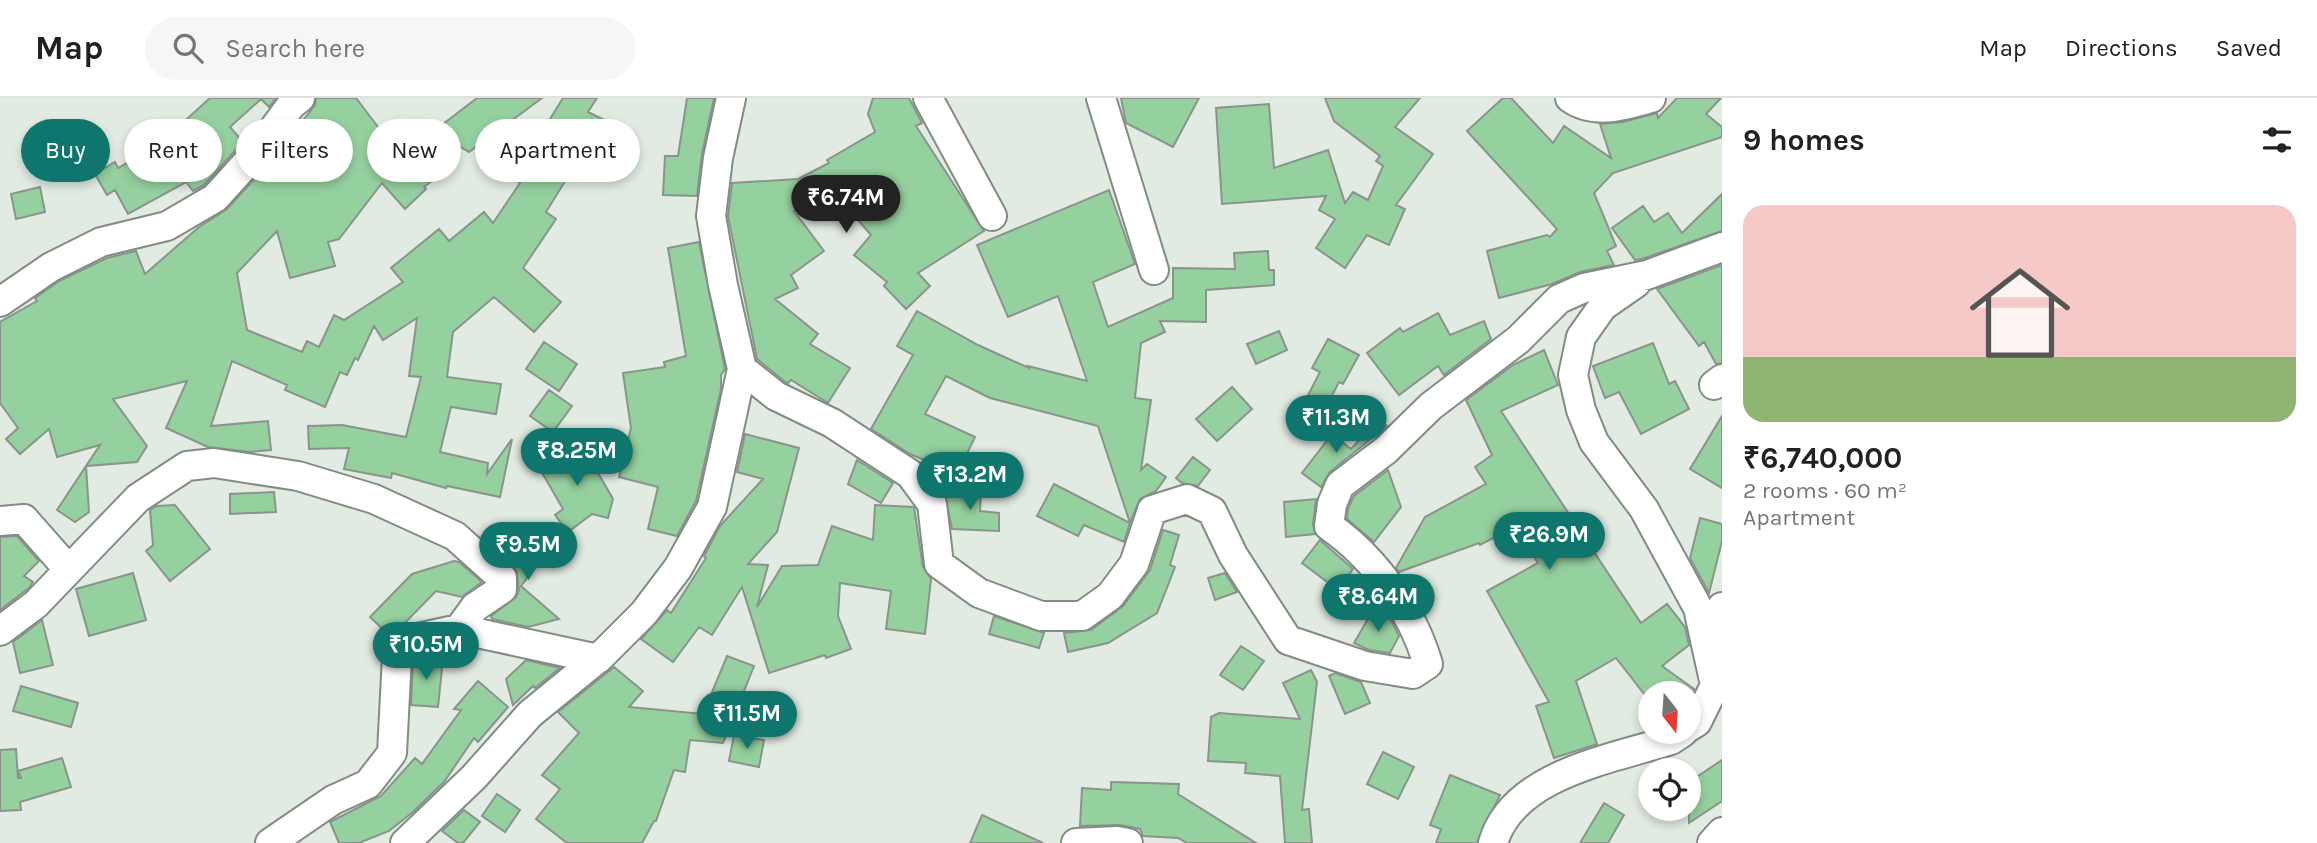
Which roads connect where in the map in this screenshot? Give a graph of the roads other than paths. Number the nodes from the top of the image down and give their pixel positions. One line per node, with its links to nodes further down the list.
1 (300, 98): 11 (street)
2 (731, 98): 12 (street)
3 (928, 98): 7 (street)
4 (1101, 98): 9 (street)
5 (1570, 98): 6 (street)
6 (1651, 98)
7 (992, 216)
8 (1722, 247): 10 (street)
9 (1154, 270)
10 (1647, 275): 12 (street); 19 (street)
11 (0, 302)
12 (743, 369): 18 (street)
13 (0, 521): 14 (street)
14 (68, 569): 16 (street); 17 (street)
15 (1722, 607): 19 (street)
16 (459, 629): 18 (street); 23 (street)
17 (0, 631)
18 (598, 659): 24 (street)
19 (1715, 685): 20 (street)
20 (1701, 714)
21 (1658, 744): 27 (street)
22 (1722, 832): 28 (street)
23 (270, 843)
24 (405, 843)
25 (1076, 843): 26 (street)
26 (1128, 843)
27 (1493, 843)
28 (1712, 843)

